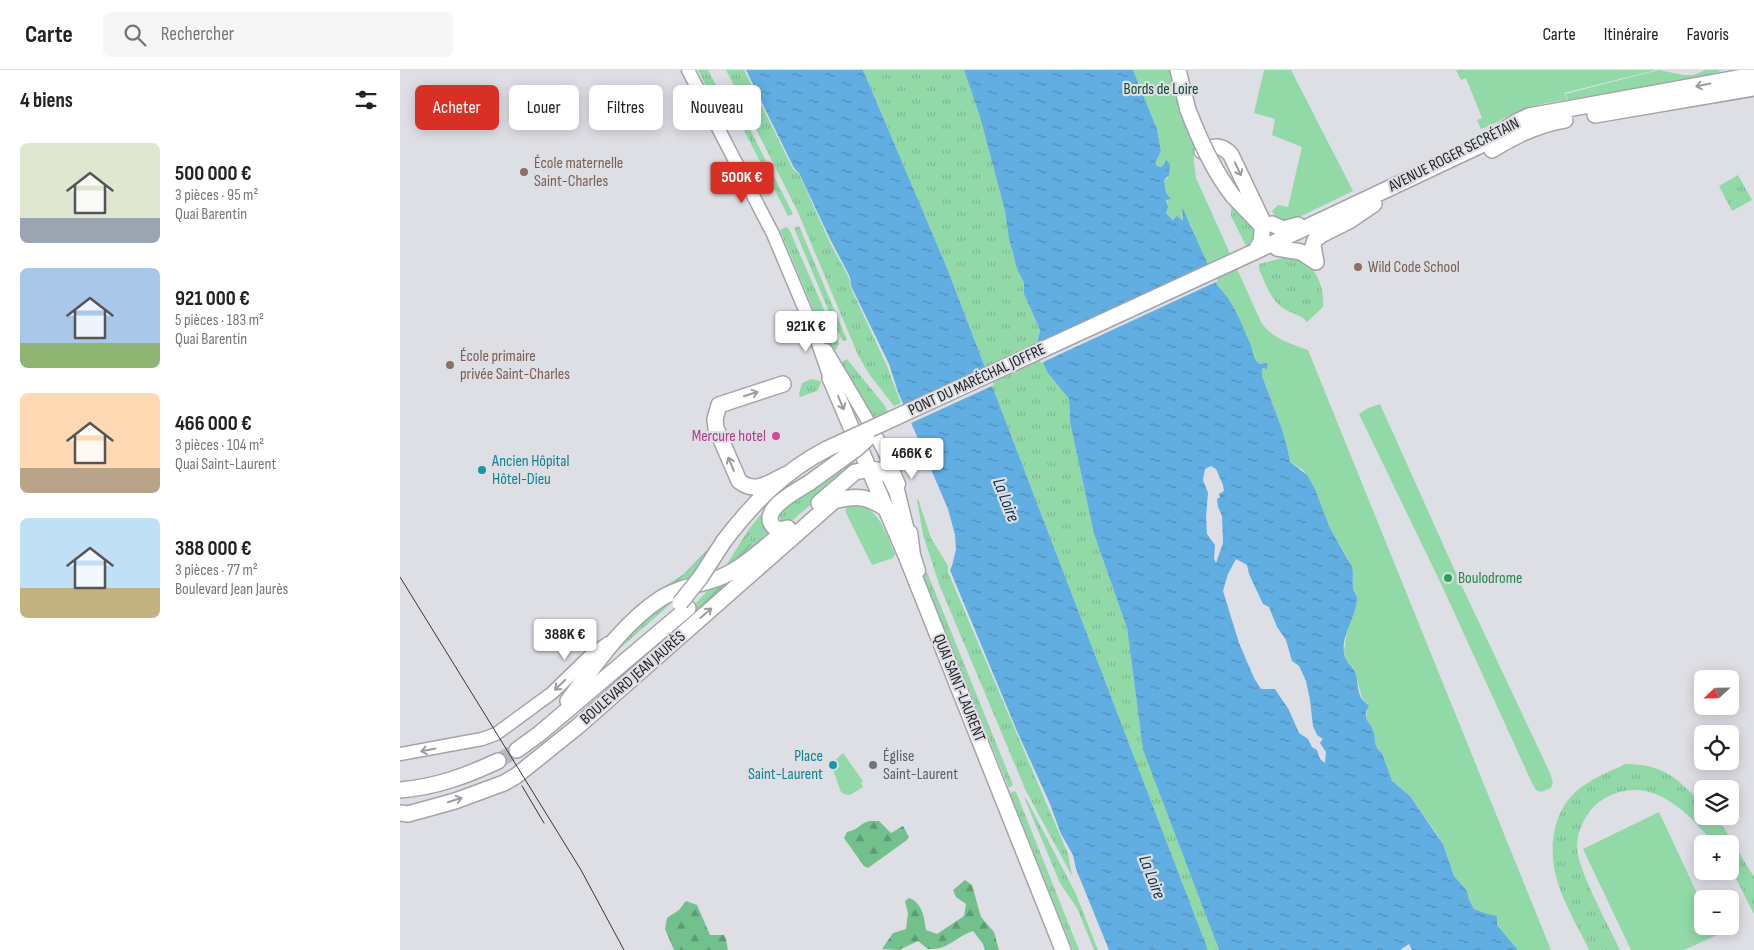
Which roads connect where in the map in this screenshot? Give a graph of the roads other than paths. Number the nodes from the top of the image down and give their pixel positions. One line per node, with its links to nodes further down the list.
1 (688, 70): 10 (main road)
2 (1178, 70): 7 (main road, bridge)
3 (1753, 81): 5 (main road, AVENUE ROGER SECRÉTAIN); 6 (main road, AVENUE ROGER SECRÉTAIN, one-way to 6)
4 (1202, 151): 7 (main road, one-way to 7)
5 (1374, 204): 8 (main road, AVENUE ROGER SECRÉTAIN); 8 (main road)
6 (1342, 210): 7 (main road); 9 (main road, AVENUE ROGER SECRÉTAIN)
7 (1268, 225): 9 (main road)
8 (1277, 248): 9 (main road, AVENUE ROGER SECRÉTAIN)
9 (1255, 254): 13 (main road, PONT DU MARÉCHAL JOFFRE); 14 (main road, PONT DU MARÉCHAL JOFFRE, bridge)
10 (813, 329): 11 (main road); 13 (main road)
11 (830, 378): 13 (main road, QUAI SAINT-LAURENT, one-way to 13)
12 (783, 384): 17 (main road, one-way to 12)
13 (870, 444): 14 (main road); 15 (main road); 16 (main road, QUAI SAINT-LAURENT); 16 (main road, QUAI SAINT-LAURENT); 20 (main road, bridge)
14 (829, 452): 17 (main road, PONT DU MARÉCHAL JOFFRE); 21 (main road, BOULEVARD JEAN JAURÈS)
15 (855, 472): 16 (main road); 20 (main road)
16 (880, 473): 18 (main road, BOULEVARD JEAN JAURÈS); 19 (main road, QUAI SAINT-LAURENT); 22 (main road); 22 (main road, QUAI SAINT-LAURENT)
17 (785, 475): 21 (main road, PONT DU MARÉCHAL JOFFRE)
18 (834, 501): 19 (main road); 27 (main road, BOULEVARD JEAN JAURÈS, one-way to 18)
19 (888, 510): 32 (main road, QUAI SAINT-LAURENT)
20 (788, 528): 25 (main road)
21 (728, 543): 24 (main road, BOULEVARD JEAN JAURÈS)
22 (914, 555): 23 (main road, QUAI SAINT-LAURENT)
23 (920, 574): 33 (main road, QUAI SAINT-LAURENT)
24 (684, 606): 26 (main road, BOULEVARD JEAN JAURÈS); 26 (main road, BOULEVARD JEAN JAURÈS); 27 (main road)
25 (624, 630): 26 (main road); 28 (main road, one-way to 28)
26 (568, 701)
27 (564, 737): 31 (main road, BOULEVARD JEAN JAURÈS, one-way to 27)
28 (400, 754)
29 (400, 781): 30 (main road)
30 (400, 790)
31 (403, 814)
32 (1063, 950)
33 (1070, 950)

